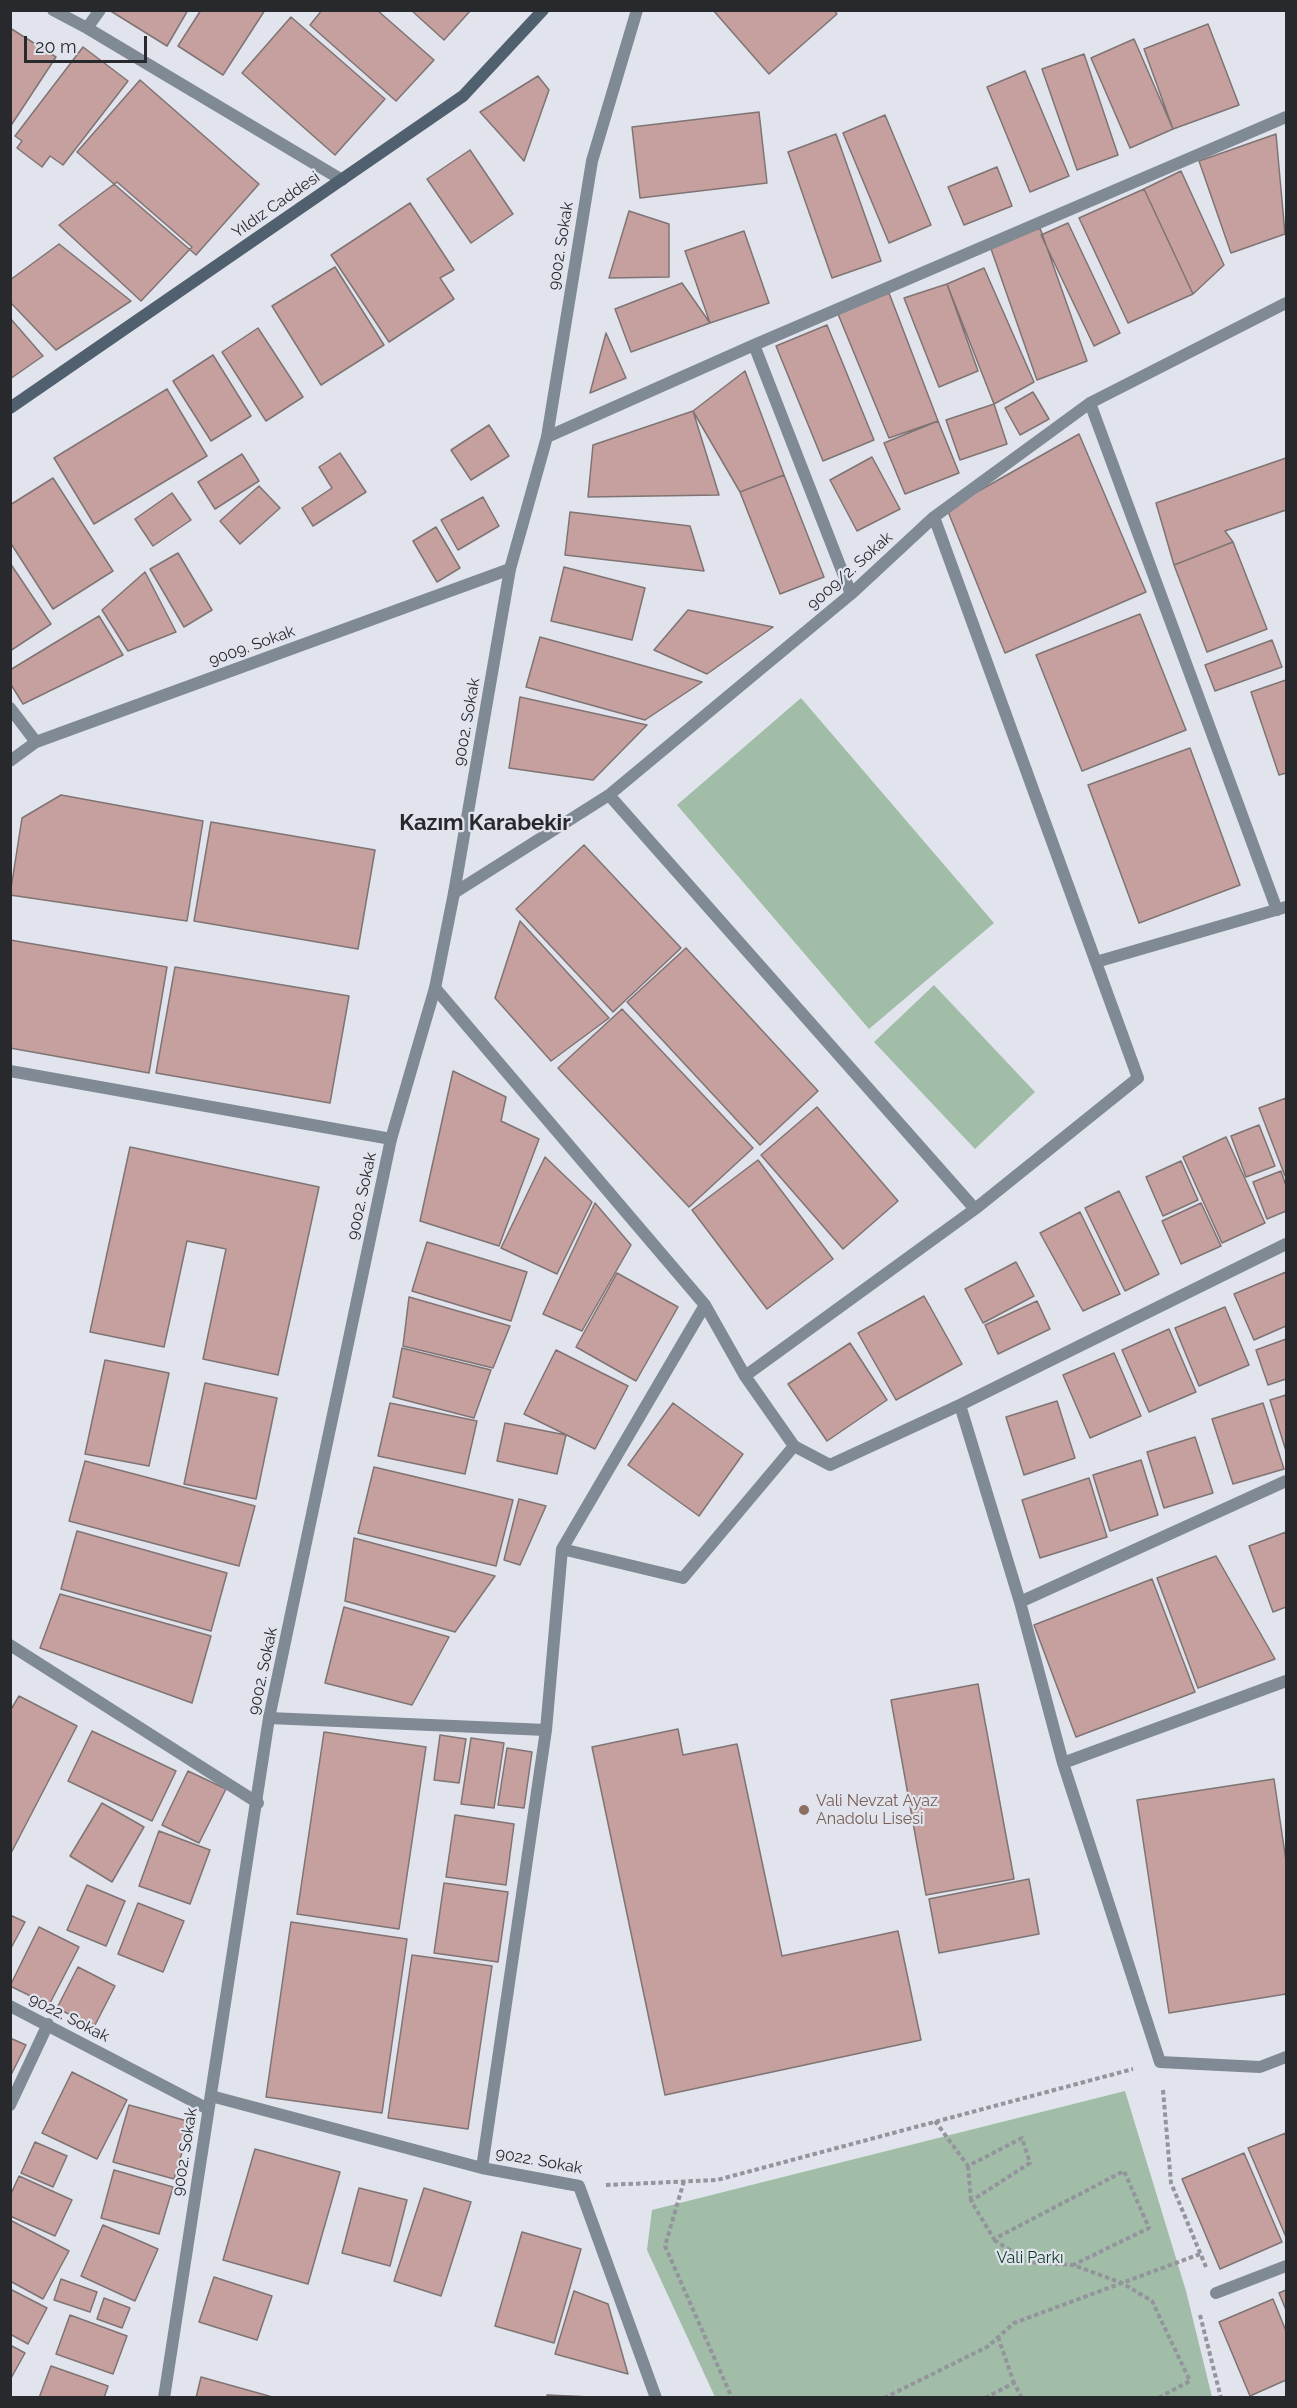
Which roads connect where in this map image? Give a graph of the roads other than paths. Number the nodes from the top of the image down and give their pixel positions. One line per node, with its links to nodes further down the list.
1 (53, 10): 5 (street)
2 (100, 10): 5 (street)
3 (543, 10): 7 (main road, Yıldız Caddesi)
4 (637, 10): 12 (street, 9002. Sokak)
5 (87, 28): 7 (street)
6 (1287, 117): 9 (street)
7 (342, 180): 11 (main road, Yıldız Caddesi)
8 (1287, 303): 10 (street, 9009/2. Sokak)
9 (754, 345): 12 (street); 15 (street)
10 (1090, 403): 13 (street, 9009/2. Sokak); 21 (street)
11 (10, 408)
12 (547, 437): 14 (street, 9002. Sokak)
13 (934, 517): 15 (street, 9009/2. Sokak); 22 (street)
14 (510, 570): 17 (street, 9009. Sokak); 20 (street, 9002. Sokak)
15 (851, 594): 19 (street, 9009/2. Sokak)
16 (10, 708): 17 (street)
17 (36, 742): 18 (street, 9009. Sokak)
18 (10, 761)
19 (609, 795): 20 (street, 9009/2. Sokak); 26 (street)
20 (454, 893): 23 (street, 9002. Sokak)
21 (1282, 909): 22 (street)
22 (1096, 962): 26 (street)
23 (435, 988): 25 (street, 9002. Sokak); 28 (street)
24 (10, 1071): 25 (street)
25 (391, 1139): 37 (street, 9002. Sokak)
26 (975, 1209): 29 (street)
27 (1287, 1244): 30 (street)
28 (705, 1305): 29 (street); 33 (street)
29 (745, 1376): 31 (street)
30 (960, 1405): 31 (street); 34 (street)
31 (794, 1446): 33 (street)
32 (1287, 1481): 34 (street)
33 (562, 1549): 38 (street)
34 (1020, 1602): 39 (street)
35 (10, 1645): 40 (street)
36 (1287, 1681): 39 (street)
37 (269, 1718): 38 (street); 40 (street, 9002. Sokak)
38 (546, 1730): 47 (street)
39 (1064, 1763): 43 (street)
40 (258, 1803): 44 (street, 9002. Sokak)
41 (10, 2006): 42 (street, 9022. Sokak)
42 (48, 2024): 45 (street); 46 (street, 9022. Sokak)
43 (1287, 2057)
44 (210, 2096): 46 (street, 9002. Sokak); 47 (street, 9022. Sokak)
45 (10, 2105)
46 (208, 2109): 50 (street, 9002. Sokak)
47 (482, 2168): 51 (street, 9022. Sokak)
48 (1287, 2266): 49 (street)
49 (1216, 2293)
50 (164, 2397)
51 (656, 2397)

